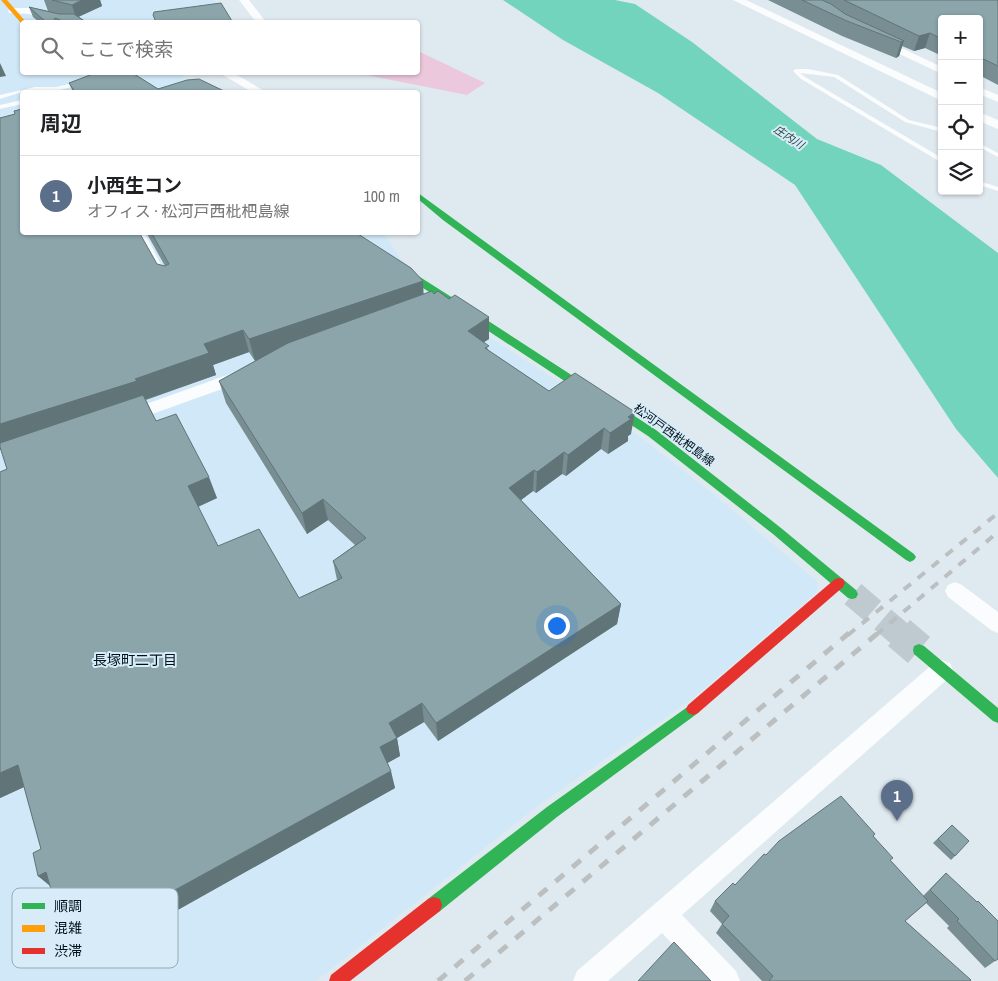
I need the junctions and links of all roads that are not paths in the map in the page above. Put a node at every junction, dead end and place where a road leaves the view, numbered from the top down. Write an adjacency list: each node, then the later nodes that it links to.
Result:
1 (244, 0): 7 (street)
2 (738, 0): 19 (street)
3 (3, 1): 4 (street)
4 (13, 11): 5 (street); 6 (street)
5 (21, 20)
6 (66, 20)
7 (259, 20)
8 (869, 36): 9 (street)
9 (938, 70)
10 (93, 75): 12 (street)
11 (229, 75): 16 (street)
12 (99, 79): 13 (lane); 15 (street)
13 (56, 89): 14 (lane)
14 (31, 90)
15 (117, 90)
16 (256, 90)
17 (20, 92): 20 (lane)
18 (983, 92): 21 (street)
19 (938, 96)
20 (0, 97)
21 (998, 99)
22 (20, 102): 23 (lane)
23 (0, 107)
24 (983, 118): 25 (street)
25 (998, 125)
26 (938, 129): 29 (lane)
27 (983, 147): 28 (lane)
28 (998, 155)
29 (938, 159)
30 (983, 184): 31 (lane)
31 (998, 190)
32 (420, 198): 40 (street)
33 (142, 235): 35 (lane)
34 (347, 235): 36 (street, 松河戸西枇杷島線)
35 (165, 278)
36 (450, 300): 37 (street); 41 (street, 松河戸西枇杷島線)
37 (432, 307)
38 (258, 370): 39 (street)
39 (111, 422)
40 (910, 557)
41 (839, 582): 43 (street, 松河戸西枇杷島線); 49 (street)
42 (955, 591): 44 (street)
43 (853, 594)
44 (998, 624)
45 (920, 650): 46 (street)
46 (942, 670): 47 (street); 48 (street)
47 (998, 718)
48 (663, 915): 50 (street); 51 (street)
49 (337, 981)
50 (587, 981)
51 (726, 981)

